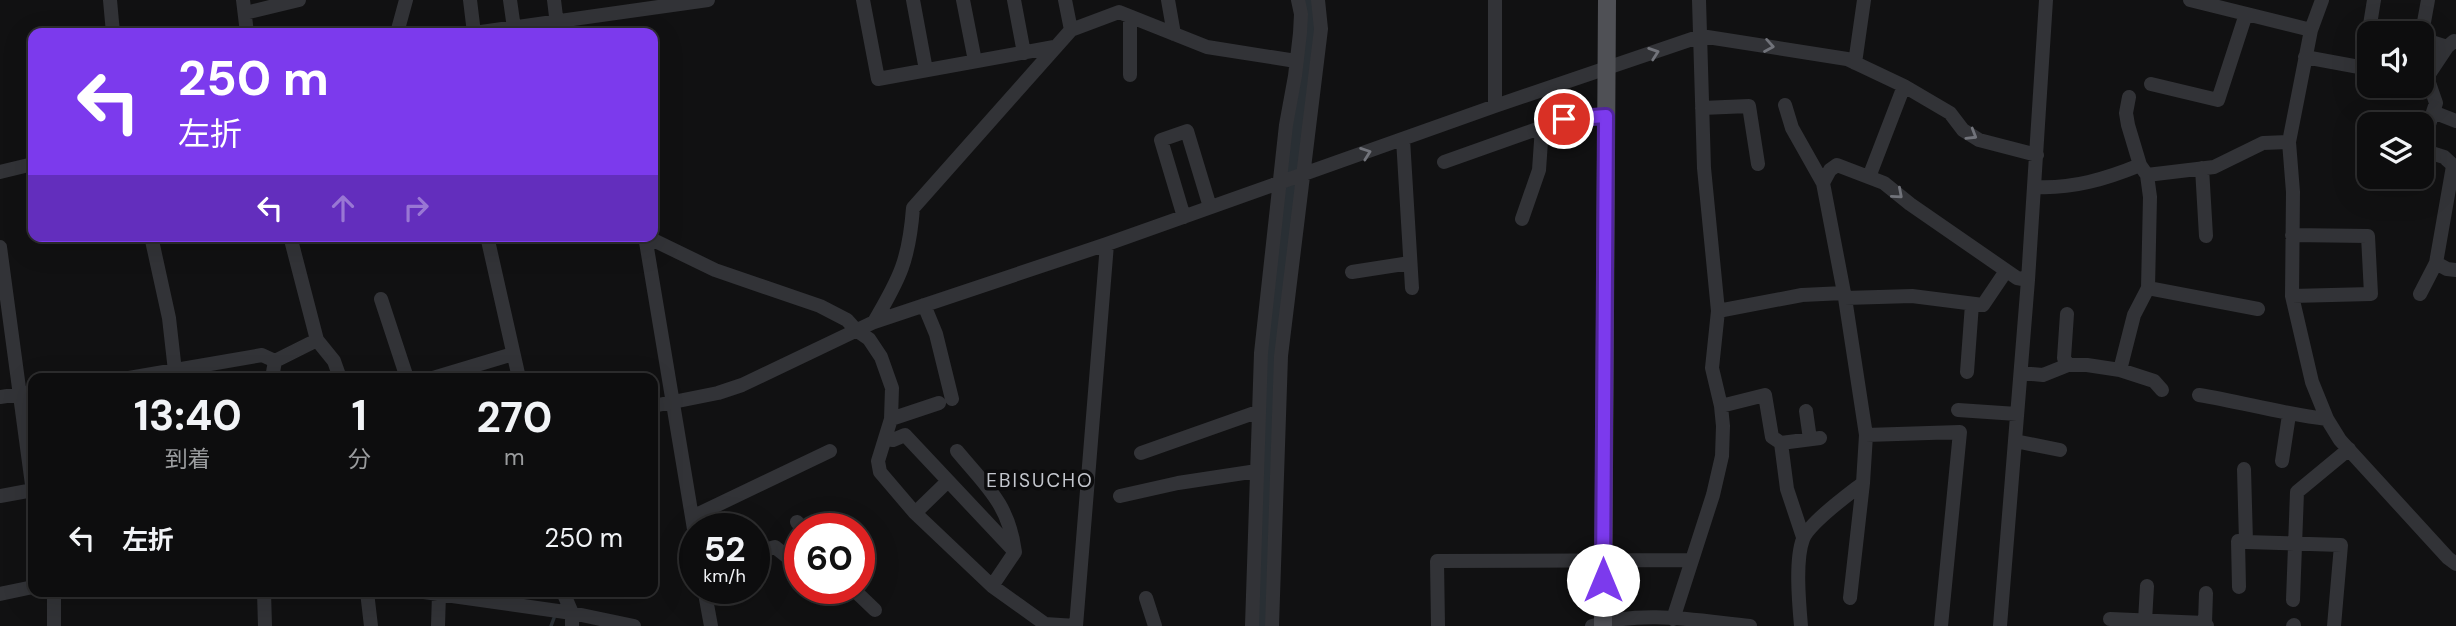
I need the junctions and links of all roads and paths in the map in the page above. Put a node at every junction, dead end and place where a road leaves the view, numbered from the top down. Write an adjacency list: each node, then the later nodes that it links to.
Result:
1 (110, 0): 32 (street)
2 (299, 0): 26 (street)
3 (406, 0): 34 (street)
4 (470, 0): 35 (street)
5 (510, 0): 36 (street)
6 (554, 0): 37 (street)
7 (708, 0): 25 (street)
8 (863, 0): 52 (street)
9 (913, 0): 52 (street)
10 (963, 0): 46 (street)
11 (1014, 0): 44 (street)
12 (1065, 0): 38 (street)
13 (1168, 0): 40 (street)
14 (1298, 0): 47 (street)
15 (1318, 0): 78 (street)
16 (1495, 0): 59 (street)
17 (1607, 0): 51 (main road)
18 (1699, 0): 41 (street)
19 (1864, 0): 48 (street)
20 (2046, 0): 69 (street)
21 (2190, 0): 29 (street)
22 (2322, 0): 39 (street)
23 (2374, 0): 30 (street)
24 (2428, 0): 31 (street)
25 (650, 5): 27 (street)
26 (244, 6): 33 (street)
27 (604, 7): 37 (street)
28 (1122, 10): 38 (street); 40 (street); 53 (street)
29 (2246, 14): 39 (street); 54 (street)
30 (2372, 21)
31 (2424, 21)
32 (113, 28)
33 (246, 28)
34 (398, 28)
35 (473, 28)
36 (514, 28): 37 (street)
37 (558, 28)
38 (1071, 30): 43 (street)
39 (2311, 30): 45 (street)
40 (1174, 34): 47 (street)
41 (1701, 36): 48 (street, one-way to 48); 51 (street, one-way to 41); 60 (street)
42 (2451, 44): 49 (street)
43 (1054, 47): 44 (street); 111 (street)
44 (1024, 53): 46 (street)
45 (2305, 57): 50 (street); 67 (street)
46 (975, 61): 52 (street)
47 (1296, 61): 78 (street)
48 (1856, 62): 55 (street)
49 (2434, 65)
50 (2357, 67)
51 (1607, 69): 59 (street); 63 (main road)
52 (926, 70)
53 (1130, 75)
54 (2151, 84)
55 (1903, 86): 69 (street, one-way to 69); 77 (street)
56 (2129, 97): 75 (street)
57 (2434, 98): 61 (street)
58 (1785, 105): 79 (street)
59 (1496, 106): 66 (street)
60 (1702, 108): 71 (street); 109 (street)
61 (2433, 112)
62 (2434, 112): 64 (street)
63 (1606, 116): 65 (street); 164 (main road)
64 (2456, 121)
65 (1542, 127): 70 (street); 83 (street)
66 (1403, 139): 78 (street, one-way to 66); 93 (street)
67 (2289, 142): 74 (street); 84 (street)
68 (2434, 153): 73 (street)
69 (2037, 155): 80 (street)
70 (1444, 162)
71 (1758, 164)
72 (28, 165): 76 (street)
73 (2455, 167): 94 (street)
74 (2202, 168): 75 (street); 85 (street)
75 (2144, 170): 80 (street); 100 (street)
76 (0, 172)
77 (1869, 177): 79 (street); 96 (street, one-way to 96)
78 (1291, 180): 81 (street); 135 (street); 199 (street)
79 (1823, 183): 102 (street)
80 (2035, 187): 98 (street)
81 (1210, 207): 82 (street); 82 (street)
82 (1184, 217): 91 (street)
83 (1522, 219)
84 (2292, 235): 103 (street); 103 (street)
85 (2206, 236)
86 (153, 242): 119 (street)
87 (292, 242): 113 (street)
88 (489, 242): 114 (street)
89 (646, 242): 130 (street)
90 (657, 242): 112 (street)
91 (1107, 244): 106 (street); 167 (street)
92 (0, 247): 107 (street)
93 (1410, 263): 97 (street); 99 (street)
94 (2436, 263): 95 (street); 101 (street)
95 (2456, 270)
96 (2006, 271): 98 (street); 105 (street)
97 (1352, 272)
98 (2028, 280): 125 (street)
99 (1412, 288)
100 (2148, 288): 108 (street); 117 (street)
101 (2420, 294)
102 (1844, 295): 105 (street); 109 (street); 140 (street)
103 (2292, 296): 139 (street)
104 (381, 299): 122 (street)
105 (1972, 304): 118 (street)
106 (924, 305): 111 (street); 138 (street)
107 (4, 308): 127 (street)
108 (2258, 309)
109 (1718, 312): 132 (street)
110 (2067, 314): 116 (street)
111 (874, 322): 112 (street)
112 (856, 330): 130 (street); 138 (street)
113 (317, 340): 115 (street); 121 (street)
114 (513, 354): 123 (street); 124 (street)
115 (275, 361): 119 (street); 120 (street)
116 (2068, 365): 117 (street); 125 (street)
117 (2120, 370): 126 (street)
118 (1967, 372)
119 (179, 373)
120 (273, 373)
121 (338, 373)
122 (405, 373)
123 (450, 373)
124 (518, 373)
125 (2021, 373): 136 (street)
126 (2162, 390)
127 (27, 393): 129 (street)
128 (2199, 395): 137 (street)
129 (0, 397)
130 (673, 402): 131 (street); 157 (street)
131 (658, 405)
132 (1721, 406): 143 (street); 165 (street)
133 (1958, 410): 136 (street)
134 (1807, 411): 143 (street)
135 (1257, 412): 148 (street); 151 (street)
136 (2017, 414): 142 (street)
137 (2289, 415): 139 (street); 149 (street)
138 (891, 419): 141 (street)
139 (2327, 419): 144 (street)
140 (1866, 435): 153 (street); 203 (street)
141 (885, 439): 152 (street); 159 (street)
142 (2015, 441): 145 (street); 204 (street)
143 (1782, 443): 160 (street)
144 (2349, 449): 162 (street); 166 (street)
145 (2060, 450)
146 (830, 451): 158 (street)
147 (957, 451): 163 (street)
148 (1141, 453)
149 (2282, 461)
150 (2244, 469): 161 (street)
151 (1257, 471): 156 (street); 198 (street)
152 (948, 481): 159 (street); 163 (street)
153 (1863, 483): 160 (street); 180 (street)
154 (28, 492): 155 (street)
155 (0, 496)
156 (1120, 496)
157 (691, 513)
158 (700, 513)
159 (915, 513): 167 (street)
160 (1803, 537): 202 (street)
161 (2245, 541): 162 (street); 169 (street)
162 (2295, 543): 181 (street); 205 (street)
163 (1015, 552): 167 (street)
164 (1603, 559): 165 (street); 189 (main road); 200 (street)
165 (1692, 560): 187 (street)
166 (2456, 564)
167 (992, 586)
168 (2147, 586): 188 (street)
169 (2239, 587)
170 (28, 588): 172 (street)
171 (2206, 593): 190 (street)
172 (0, 594)
173 (54, 597): 191 (street)
174 (264, 597): 192 (street)
175 (368, 597): 193 (street)
176 (439, 597): 194 (street)
177 (455, 597): 186 (street)
178 (565, 597): 186 (street)
179 (1146, 598): 197 (street)
180 (1850, 598)
181 (2293, 600)
182 (707, 604): 196 (street)
183 (869, 604): 184 (street)
184 (875, 610)
185 (2110, 617): 188 (street)
186 (572, 619): 195 (street)
187 (1673, 619): 189 (street); 201 (street)
188 (2144, 621): 190 (street)
189 (1599, 625)
190 (2206, 625)
191 (54, 626)
192 (265, 626)
193 (371, 626)
194 (438, 626)
195 (634, 626)
196 (710, 626)
197 (1155, 626)
198 (1252, 626)
199 (1272, 626)
200 (1438, 626)
201 (1750, 626)
202 (1801, 626)
203 (1941, 626)
204 (2000, 626)
205 (2334, 626)

